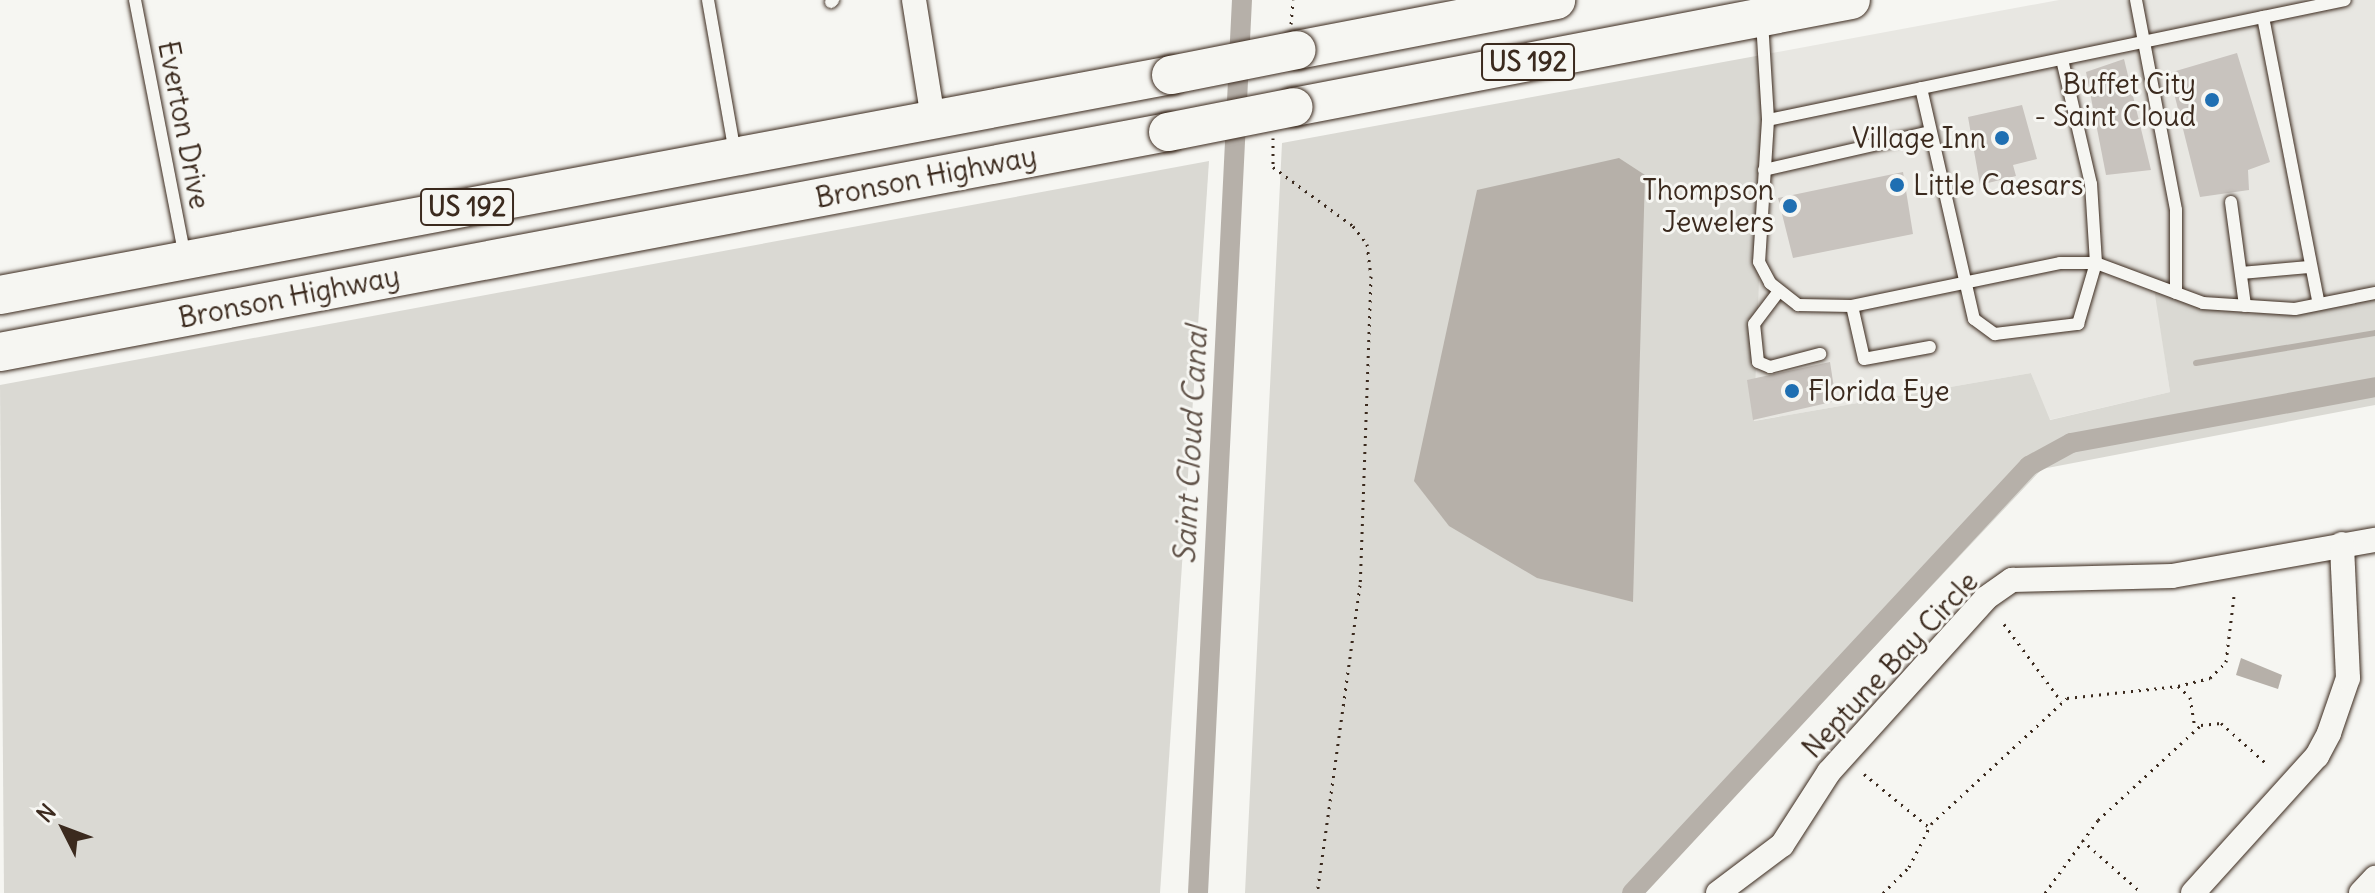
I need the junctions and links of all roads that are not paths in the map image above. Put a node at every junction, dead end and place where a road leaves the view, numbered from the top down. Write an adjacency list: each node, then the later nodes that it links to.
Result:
1 (135, 0): 21 (lane, Everton Drive)
2 (708, 0): 16 (lane)
3 (914, 0): 13 (street)
4 (1556, 0): 13 (highway, Bronson Highway / US 192, bridge)
5 (1851, 0): 8 (highway, Bronson Highway / US 192)
6 (2136, 0): 10 (lane)
7 (2345, 0): 9 (lane)
8 (1766, 9): 14 (lane); 18 (highway, Bronson Highway / US 192, bridge)
9 (2263, 17): 10 (lane); 23 (lane)
10 (2144, 42): 11 (lane); 27 (lane)
11 (2062, 59): 12 (lane); 22 (lane)
12 (1921, 88): 14 (lane); 15 (lane)
13 (933, 118): 16 (highway, Bronson Highway / US 192); 18 (highway)
14 (1768, 120): 17 (lane)
15 (1930, 132): 17 (lane); 25 (lane)
16 (735, 156): 20 (highway, Bronson Highway / US 192)
17 (1764, 170): 26 (lane)
18 (846, 192): 33 (highway, Bronson Highway / US 192)
19 (2231, 202): 24 (lane)
20 (451, 210): 21 (highway, Bronson Highway / US 192); 33 (highway)
21 (185, 260): 29 (highway, Bronson Highway / US 192); 34 (highway)
22 (2096, 263): 25 (lane); 25 (lane); 27 (lane)
23 (2309, 267): 24 (lane); 30 (lane)
24 (2241, 273): 32 (lane)
25 (1961, 281): 31 (lane)
26 (1779, 291): 31 (lane); 37 (lane)
27 (2176, 293): 32 (lane)
28 (2375, 293): 30 (lane)
29 (0, 295)
30 (2319, 304): 32 (lane)
31 (1852, 306): 35 (lane)
32 (2245, 306)
33 (219, 310): 36 (highway, Bronson Highway / US 192)
34 (0, 335)
35 (1930, 347)
36 (0, 352)
37 (1820, 354)
38 (2375, 540): 39 (street, Neptune Bay Circle)
39 (2342, 544): 41 (street, Neptune Bay Circle); 42 (street)
40 (2375, 878): 43 (street)
41 (1718, 893)
42 (2193, 893)
43 (2361, 893)

